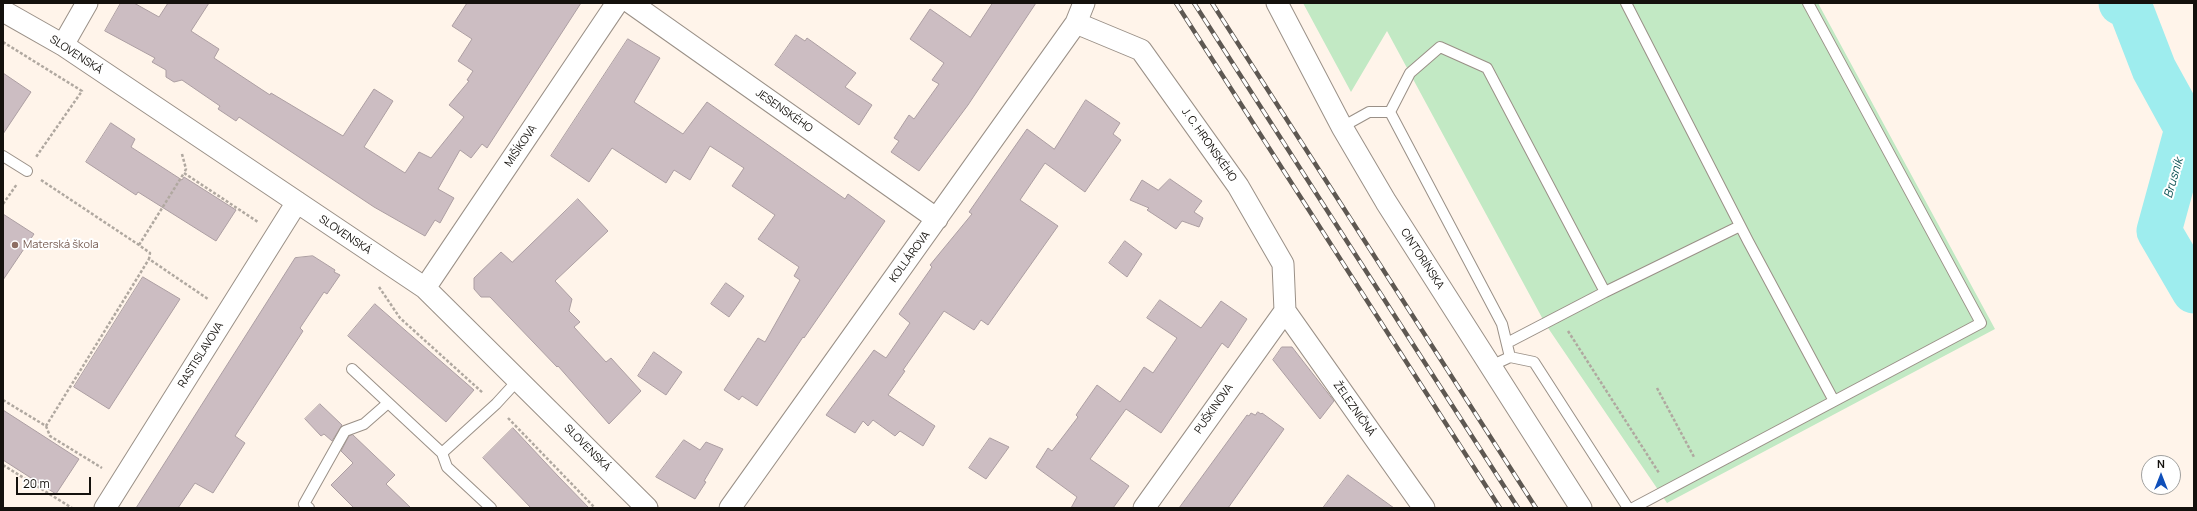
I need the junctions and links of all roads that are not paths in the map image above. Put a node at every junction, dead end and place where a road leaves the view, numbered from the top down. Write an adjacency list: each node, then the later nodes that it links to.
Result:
1 (88, 3): 10 (street)
2 (617, 3): 18 (street, MIŠÍKOVA)
3 (631, 3): 16 (street, JESENSKÉHO)
4 (1084, 3): 9 (street, KOLLÁROVA)
5 (1277, 3): 12 (street, CINTORÍNSKA)
6 (1626, 3): 17 (lane)
7 (1808, 3): 26 (lane)
8 (3, 11): 10 (street, SLOVENSKÁ)
9 (1076, 23): 16 (street, KOLLÁROVA); 20 (street, J. C. HRONSKÉHO)
10 (63, 45): 15 (street, SLOVENSKÁ)
11 (1390, 112): 12 (lane); 19 (lane); 21 (lane)
12 (1342, 127): 23 (street, CINTORÍNSKA)
13 (3, 156): 14 (lane)
14 (27, 171)
15 (297, 202): 18 (street, SLOVENSKÁ); 30 (street, RASTISLAVOVA)
16 (937, 219): 34 (street, KOLLÁROVA)
17 (1740, 226): 19 (lane); 26 (lane)
18 (425, 288): 25 (street, SLOVENSKÁ)
19 (1605, 292): 21 (lane)
20 (1285, 311): 29 (street, ŽELEZNIČNÁ); 35 (street, PUŠKINOVA)
21 (1507, 343): 22 (lane)
22 (1510, 357): 23 (lane); 37 (lane)
23 (1491, 366): 36 (street, CINTORÍNSKA)
24 (352, 369): 27 (lane)
25 (518, 380): 28 (lane); 33 (street, SLOVENSKÁ)
26 (1834, 401): 38 (lane)
27 (388, 403): 28 (lane); 31 (lane)
28 (442, 452): 32 (lane)
29 (1420, 506)
30 (105, 508)
31 (308, 508)
32 (491, 508)
33 (647, 508)
34 (730, 508)
35 (1144, 508)
36 (1581, 508)
37 (1628, 508)
38 (1633, 508)

